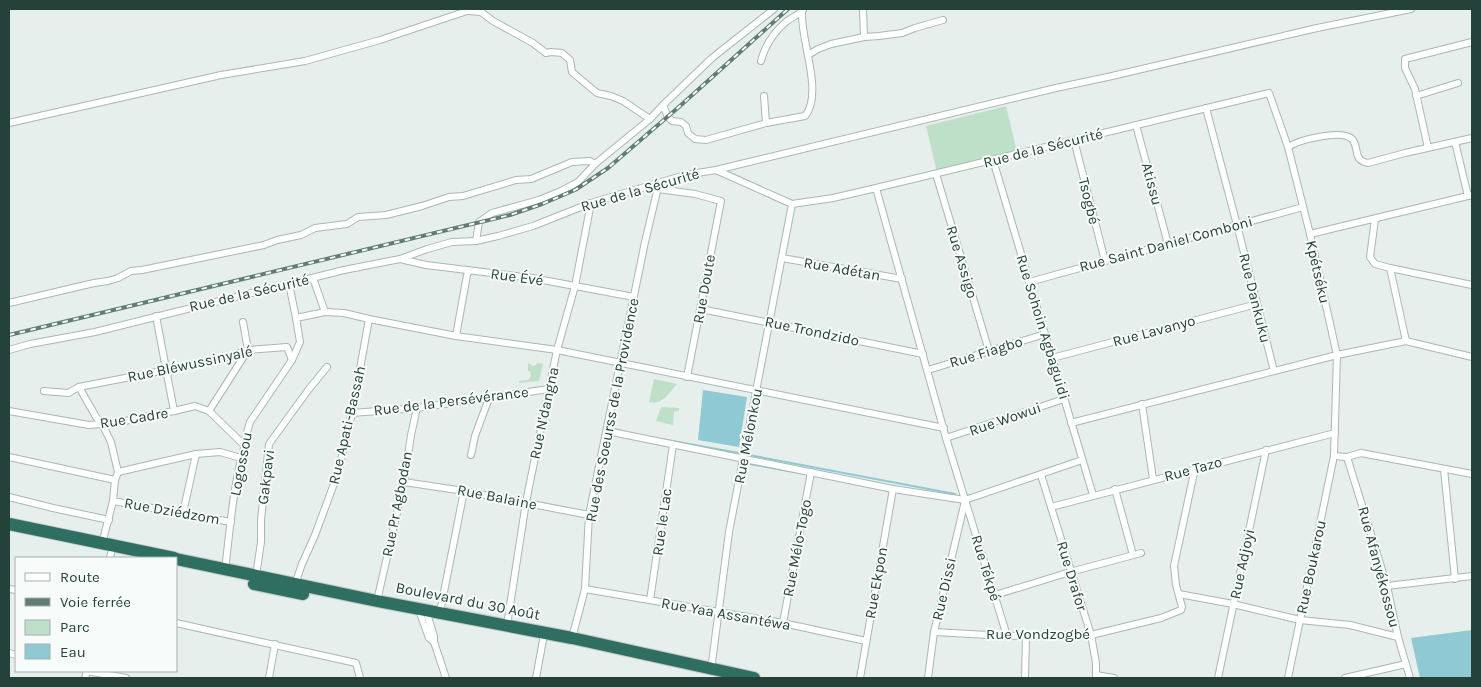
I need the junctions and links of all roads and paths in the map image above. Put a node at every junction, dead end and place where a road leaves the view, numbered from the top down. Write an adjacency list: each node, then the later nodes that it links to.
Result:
1 (469, 9): 17 (street); 18 (street)
2 (774, 9): 15 (street)
3 (863, 9): 7 (street)
4 (1410, 9): 28 (street)
5 (803, 10): 9 (street); 10 (street)
6 (943, 20): 7 (street)
7 (864, 37): 9 (street)
8 (1472, 42): 14 (street)
9 (808, 55): 19 (street)
10 (761, 61)
11 (1458, 84): 14 (street)
12 (1269, 93): 16 (street, Rue de la Sécurité); 24 (street, Kpétséku)
13 (764, 96): 19 (street)
14 (1416, 96): 25 (street)
15 (663, 105): 17 (street); 19 (street)
16 (1206, 108): 20 (street, Rue de la Sécurité); 37 (street, Rue Dankuku)
17 (650, 119): 27 (street)
18 (9, 123)
19 (766, 123)
20 (1136, 125): 22 (street, Rue de la Sécurité); 40 (street, Atissu)
21 (1472, 138): 23 (street)
22 (1074, 140): 26 (street, Rue de la Sécurité); 43 (street, Tsogbé)
23 (1455, 142): 25 (street); 32 (street)
24 (1288, 147): 25 (street); 35 (street, Kpétséku)
25 (1428, 148)
26 (993, 160): 29 (street, Rue de la Sécurité); 48 (street, Rue Sohoin Agbaguidi)
27 (595, 164): 39 (street); 53 (street)
28 (716, 170): 30 (street, Rue de la Sécurité); 34 (street, Rue de la Sécurité)
29 (936, 174): 31 (street, Rue de la Sécurité); 68 (street, Rue Assigo)
30 (658, 186): 33 (street, Rue de la Sécurité); 52 (street, Rue des Soeurss de la Providence); 55 (street, Rue Doute)
31 (876, 188): 34 (street, Rue de la Sécurité); 47 (street, Rue Tékpé)
32 (1470, 196): 36 (street)
33 (591, 203): 39 (street, Rue de la Sécurité); 51 (street, Rue N'dangna)
34 (792, 204): 41 (street, Rue Mélonkou)
35 (1303, 207): 37 (street, Rue Saint Daniel Comboni); 38 (street, Kpétséku)
36 (1375, 219): 38 (street); 44 (street)
37 (1237, 225): 40 (street, Rue Saint Daniel Comboni); 54 (street, Rue Dankuku)
38 (1310, 234): 70 (street, Kpétséku)
39 (476, 241): 42 (street, Rue de la Sécurité)
40 (1168, 244): 43 (street, Rue Saint Daniel Comboni)
41 (782, 258): 47 (street, Rue Adétan); 61 (street, Rue Mélonkou)
42 (400, 259): 45 (street, Rue Évé); 46 (street, Rue de la Sécurité)
43 (1105, 261): 48 (street, Rue Saint Daniel Comboni)
44 (1390, 268): 50 (street); 64 (street)
45 (469, 271): 51 (street, Rue Évé); 63 (street)
46 (313, 278): 49 (street, Rue de la Sécurité); 56 (street)
47 (902, 279): 69 (street, Rue Tékpé)
48 (1029, 282): 62 (street, Rue Sohoin Agbaguidi)
49 (289, 284): 57 (street, Rue de la Sécurité); 58 (street)
50 (1472, 285)
51 (575, 286): 52 (street, Rue Évé); 67 (street, Rue N'dangna)
52 (634, 298): 74 (street, Rue des Soeurss de la Providence)
53 (9, 303)
54 (1257, 304): 72 (street, Rue Lavanyo); 78 (street, Rue Dankuku)
55 (701, 308): 61 (street, Rue Trondzido); 79 (street, Rue Doute)
56 (325, 312): 58 (street); 59 (street)
57 (156, 316): 65 (street, Rue de la Sécurité); 76 (street)
58 (296, 318): 73 (street, Logossou)
59 (369, 319): 63 (street); 91 (street, Rue Apati-Bassah)
60 (243, 322): 66 (street)
61 (769, 323): 69 (street, Rue Trondzido); 83 (street, Rue Mélonkou)
62 (1045, 334): 68 (street, Rue Fiagbo); 72 (street, Rue Sohoin Agbaguidi)
63 (456, 336): 67 (street)
64 (1406, 341): 70 (street); 71 (street)
65 (9, 350)
66 (248, 350): 73 (street, Rue Bléwussinyalé); 76 (street, Rue Bléwussinyalé); 89 (street)
67 (557, 350): 74 (street); 81 (street, Rue N'dangna)
68 (989, 351): 77 (street, Rue Fiagbo)
69 (923, 354): 77 (street, Rue Tékpé)
70 (1337, 355): 78 (street); 96 (street, Kpétséku)
71 (1472, 357)
72 (1052, 358): 85 (street, Rue Sohoin Agbaguidi)
73 (292, 360): 99 (street, Logossou)
74 (621, 363): 79 (street); 95 (street, Rue des Soeurss de la Providence)
75 (327, 367): 142 (street, Gakpavi)
76 (166, 370): 80 (street, Rue Bléwussinyalé); 90 (street)
77 (928, 370): 94 (street, Rue Tékpé)
78 (1274, 371): 86 (street)
79 (687, 377): 83 (street)
80 (79, 387): 82 (street, Rue Bléwussinyalé); 93 (street)
81 (549, 389): 84 (street, Rue de la Persévérance); 125 (street, Rue N'dangna)
82 (44, 391)
83 (756, 391): 94 (street); 107 (street, Rue Mélonkou)
84 (489, 398): 87 (street, Rue de la Persévérance); 102 (street)
85 (1064, 399): 92 (street, Rue Sohoin Agbaguidi); 97 (street, Rue Wowui)
86 (1142, 404): 92 (street); 115 (street)
87 (417, 408): 91 (street, Rue de la Persévérance); 117 (street, Rue Pr Agbodan)
88 (9, 411): 93 (street, Rue Cadre)
89 (209, 411): 90 (street, Rue Cadre); 99 (street)
90 (174, 412): 93 (street, Rue Cadre)
91 (352, 413): 145 (street, Rue Apati-Bassah)
92 (1072, 423): 108 (street, Rue Sohoin Agbaguidi)
93 (102, 424): 111 (street)
94 (944, 428): 97 (street, Rue Tékpé)
95 (607, 431): 98 (street); 128 (street, Rue des Soeurss de la Providence)
96 (1335, 433): 100 (street, Rue Tazo); 103 (street, Kpétséku)
97 (946, 438): 123 (street, Rue Tékpé)
98 (673, 445): 107 (street); 150 (street, Rue le Lac)
99 (244, 446): 106 (street, Logossou)
100 (1266, 450): 109 (street, Rue Tazo); 152 (street, Rue Adjoyi)
101 (196, 454): 106 (street); 111 (street); 127 (street)
102 (471, 455)
103 (1334, 456): 105 (street); 155 (street, Rue Boukarou)
104 (9, 457): 116 (street)
105 (1347, 457): 110 (street); 146 (street, Rue Afanyékossou)
106 (241, 458): 130 (street, Logossou)
107 (743, 459): 112 (street); 154 (street, Rue Mélonkou)
108 (1082, 460): 114 (street); 121 (street, Rue Sohoin Agbaguidi)
109 (1195, 468): 115 (street, Rue Tazo); 148 (street)
110 (1444, 469): 113 (street); 144 (street)
111 (118, 472): 116 (street)
112 (811, 472): 118 (street); 157 (street, Rue Mélo-Togo)
113 (1472, 474)
114 (1040, 475): 123 (street); 126 (street, Rue Drafor)
115 (1153, 479): 119 (street, Rue Tazo)
116 (115, 480): 124 (street)
117 (404, 482): 120 (street, Rue Balaine); 151 (street, Rue Pr Agbodan)
118 (893, 488): 123 (street); 166 (street, Rue Ekpon)
119 (1115, 489): 121 (street, Rue Tazo); 135 (street)
120 (464, 491): 125 (street, Rue Balaine); 153 (street)
121 (1093, 495): 126 (street, Rue Tazo)
122 (9, 497): 129 (street)
123 (965, 500): 149 (street, Rue Tékpé); 159 (street, Rue Dissi)
124 (113, 501): 127 (street, Rue Dziédzom); 129 (street)
125 (526, 502): 128 (street, Rue Balaine); 158 (street, Rue N'dangna)
126 (1051, 507): 141 (street, Rue Drafor)
127 (183, 513): 130 (street, Rue Dziédzom)
128 (590, 516): 147 (street, Rue des Soeurss de la Providence)
129 (109, 520): 133 (street)
130 (230, 522): 140 (street, Logossou)
131 (9, 524): 133 (highway, Boulevard du 30 Août)
132 (9, 532): 133 (highway, Boulevard du 30 Août)
133 (107, 550): 136 (highway, Boulevard du 30 Août); 137 (highway, Boulevard du 30 Août)
134 (1141, 553): 135 (street)
135 (1133, 555): 141 (street)
136 (132, 557)
137 (160, 557)
138 (178, 560): 140 (highway, Boulevard du 30 Août)
139 (178, 567): 153 (highway, Boulevard du 30 Août)
140 (225, 570): 142 (highway, Boulevard du 30 Août)
141 (1070, 572): 149 (street); 162 (street, Rue Drafor)
142 (256, 576): 145 (highway, Boulevard du 30 Août)
143 (1472, 576): 144 (street)
144 (1455, 579): 146 (street)
145 (295, 584): 151 (highway, Boulevard du 30 Août)
146 (1387, 586): 163 (street, Rue Afanyékossou)
147 (585, 589): 150 (street, Rue Yaa Assantéwa); 164 (street, Rue des Soeurss de la Providence)
148 (1179, 594): 152 (street); 162 (street, Rue Vondzogbé)
149 (994, 595): 160 (street, Rue Tékpé)
150 (650, 600): 154 (street, Rue Yaa Assantéwa)
151 (377, 601): 153 (highway, Boulevard du 30 Août)
152 (1233, 604): 155 (street); 182 (street, Rue Adjoyi)
153 (428, 613): 158 (highway, Boulevard du 30 Août); 165 (highway, Boulevard du 30 Août); 175 (street)
154 (719, 613): 157 (street, Rue Yaa Assantéwa); 170 (street, Rue Mélonkou)
155 (1300, 620): 163 (street); 183 (street, Rue Boukarou)
156 (178, 623): 167 (street)
157 (783, 623): 166 (street, Rue Yaa Assantéwa)
158 (507, 624): 164 (highway, Boulevard du 30 Août)
159 (934, 632): 160 (street, Rue Vondzogbé); 179 (street, Rue Dissi)
160 (1007, 636): 161 (street, Rue Vondzogbé)
161 (1026, 636): 162 (street, Rue Vondzogbé); 180 (street)
162 (1091, 636): 171 (street, Rue Drafor)
163 (1398, 637): 168 (street, Rue Afanyékossou)
164 (572, 638): 170 (highway, Boulevard du 30 Août)
165 (542, 640): 170 (highway, Boulevard du 30 Août); 176 (street)
166 (866, 641): 178 (street, Rue Ekpon)
167 (275, 644): 173 (street); 174 (street)
168 (1406, 664): 184 (street); 185 (street, Rue Afanyékossou)
169 (92, 672): 172 (street)
170 (713, 675): 177 (highway, Boulevard du 30 Août)
171 (1096, 676): 181 (street)
172 (126, 678)
173 (269, 678)
174 (360, 678)
175 (446, 678)
176 (536, 678)
177 (754, 678)
178 (860, 678)
179 (928, 678)
180 (1025, 678)
181 (1114, 678)
182 (1218, 678)
183 (1288, 678)
184 (1345, 678)
185 (1410, 678)

